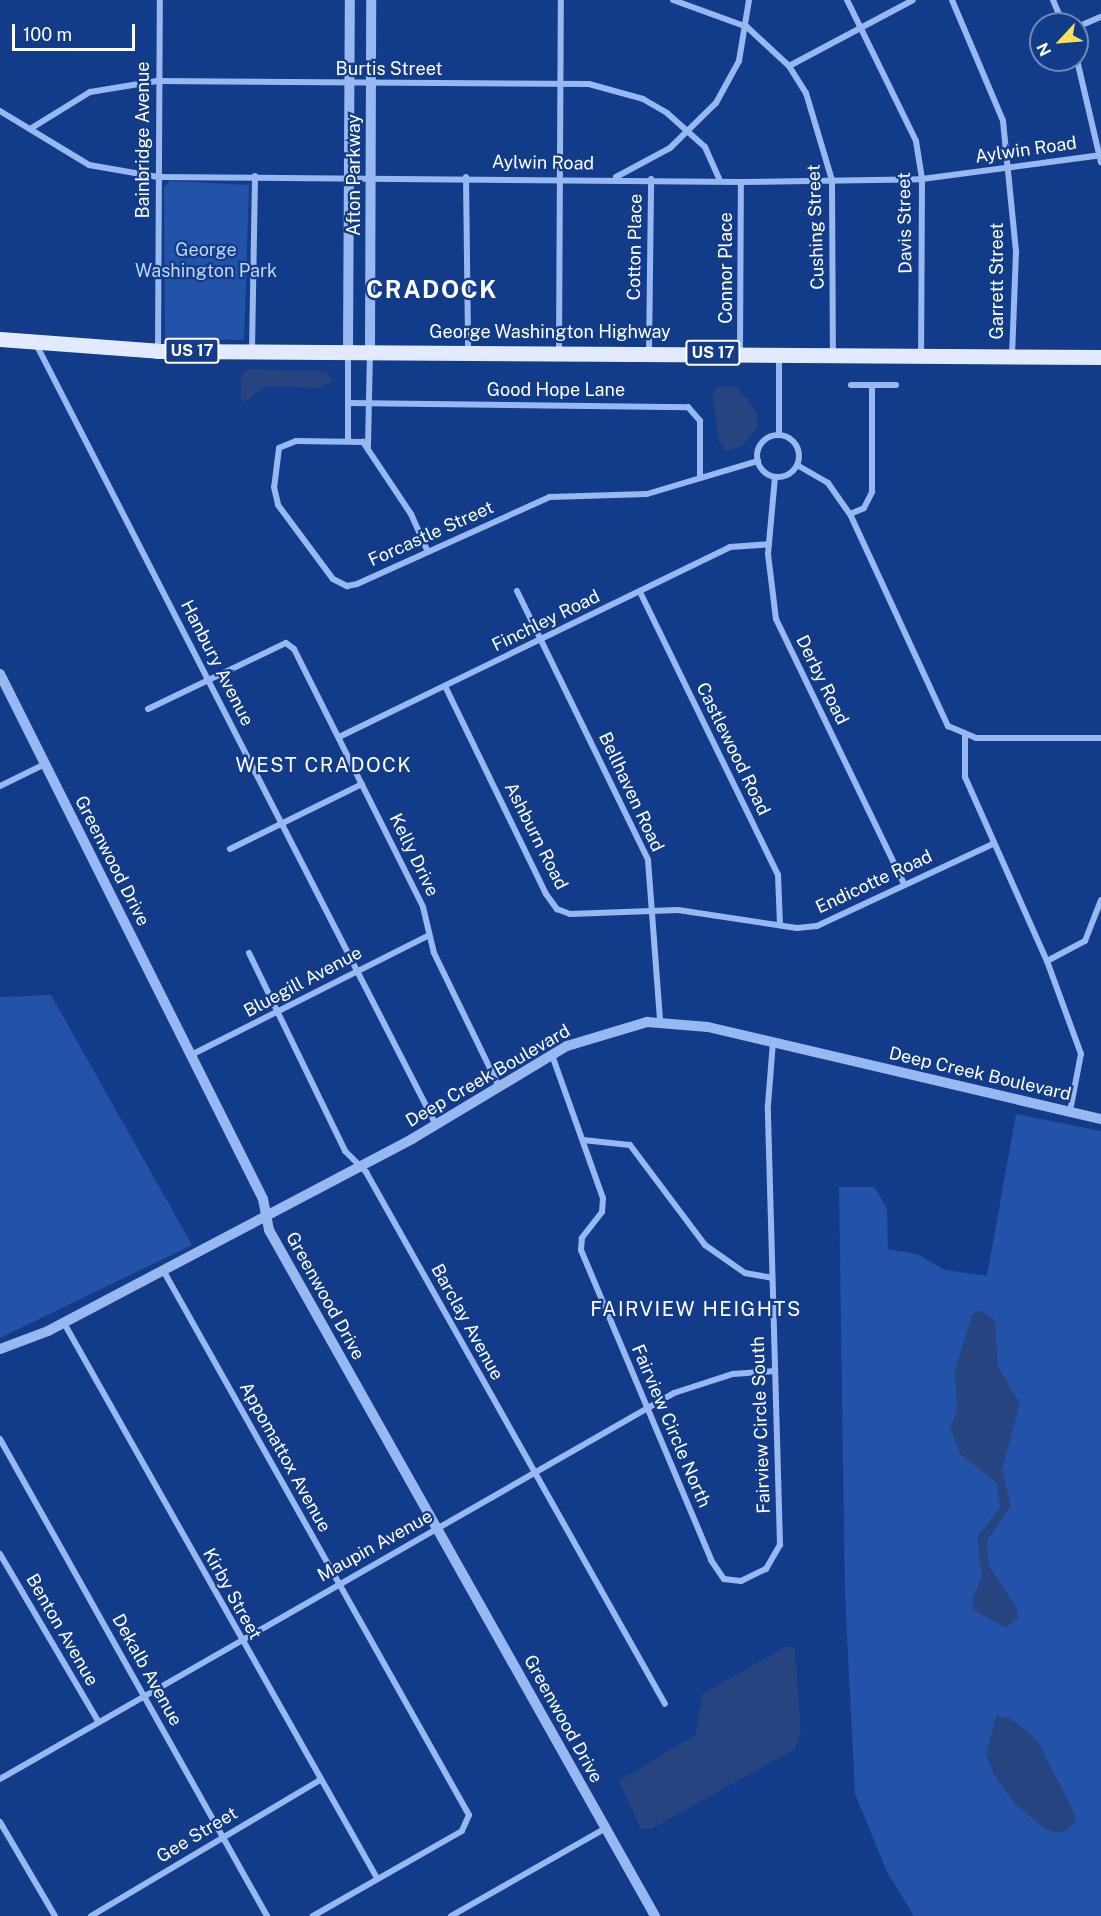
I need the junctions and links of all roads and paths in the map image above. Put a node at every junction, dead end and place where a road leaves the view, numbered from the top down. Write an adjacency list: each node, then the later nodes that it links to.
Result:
1 (160, 0): 14 (street, Bainbridge Avenue)
2 (350, 0): 16 (street, Afton Parkway)
3 (371, 0): 15 (street, Afton Parkway)
4 (561, 0): 17 (street)
5 (673, 0): 10 (street, Cushing Street)
6 (748, 0): 10 (street)
7 (847, 0): 11 (street, Davis Street)
8 (913, 0): 11 (street)
9 (952, 0): 23 (street, Garrett Street)
10 (747, 27): 12 (street, Cushing Street); 20 (street)
11 (861, 27): 12 (street); 30 (street, Davis Street)
12 (789, 66): 34 (street, Cushing Street)
13 (1080, 72): 21 (street)
14 (157, 81): 16 (street, Burtis Street); 19 (street, Burtis Street); 26 (street, Bainbridge Avenue)
15 (371, 83): 16 (street, Burtis Street); 17 (street, Burtis Street); 27 (street, Afton Parkway)
16 (350, 84): 25 (street, Afton Parkway)
17 (561, 84): 20 (street, Burtis Street); 29 (street)
18 (0, 111): 19 (street, Aylwin Road)
19 (30, 129): 26 (street, Aylwin Road)
20 (692, 132): 31 (street); 33 (street, Burtis Street)
21 (1101, 155): 22 (street); 23 (street, Aylwin Road)
22 (1101, 162)
23 (1008, 168): 30 (street, Aylwin Road); 49 (street, Garrett Street)
24 (255, 176): 25 (street, Aylwin Road); 26 (street, Aylwin Road); 38 (street)
25 (350, 176): 27 (street, Aylwin Road); 40 (street, Afton Parkway)
26 (158, 177): 39 (street, Bainbridge Avenue)
27 (371, 177): 28 (street, Aylwin Road); 41 (street, Afton Parkway)
28 (465, 177): 29 (street, Aylwin Road); 42 (street)
29 (562, 178): 31 (street, Aylwin Road); 43 (street)
30 (922, 178): 34 (street, Aylwin Road); 48 (street, Davis Street)
31 (613, 179): 32 (street, Aylwin Road)
32 (651, 179): 33 (street, Aylwin Road); 44 (street, Cotton Place)
33 (720, 180): 35 (street, Aylwin Road)
34 (832, 180): 35 (street, Aylwin Road); 46 (street, Cushing Street)
35 (741, 182): 45 (street, Connor Place)
36 (0, 339): 37 (main road, George Washington Highway / US 17)
37 (36, 344): 39 (main road, George Washington Highway / US 17); 70 (street, Hanbury Avenue)
38 (252, 350): 39 (main road, George Washington Highway / US 17); 40 (main road, George Washington Highway / US 17)
39 (158, 351)
40 (348, 351): 41 (main road, George Washington Highway / US 17); 54 (street)
41 (370, 351): 42 (main road, George Washington Highway / US 17); 55 (street)
42 (468, 351): 43 (main road, George Washington Highway / US 17)
43 (559, 351): 44 (main road, George Washington Highway / US 17)
44 (649, 352): 45 (main road, George Washington Highway / US 17)
45 (740, 353): 47 (main road, George Washington Highway / US 17)
46 (833, 353): 47 (main road, George Washington Highway / US 17); 48 (main road, George Washington Highway / US 17)
47 (779, 354): 56 (street)
48 (921, 354): 49 (main road, George Washington Highway / US 17)
49 (1012, 357): 50 (main road, George Washington Highway / US 17)
50 (1101, 357)
51 (851, 385): 53 (street)
52 (896, 385): 53 (street)
53 (872, 386): 63 (street)
54 (348, 403): 55 (street, Good Hope Lane); 57 (street)
55 (369, 404): 58 (street); 62 (street, Good Hope Lane)
56 (779, 435): 59 (street); 60 (street)
57 (348, 439): 58 (street); 65 (street, Forcastle Street)
58 (368, 447): 65 (street)
59 (758, 461): 61 (street); 62 (street, Forcastle Street)
60 (797, 465): 61 (street); 63 (street)
61 (775, 477): 64 (street, Derby Road)
62 (700, 478): 65 (street, Forcastle Street)
63 (850, 514): 73 (street)
64 (769, 544): 67 (street, Finchley Road); 82 (street, Derby Road)
65 (428, 552)
66 (517, 591): 68 (street, Bellhaven Road)
67 (640, 592): 68 (street, Finchley Road); 85 (street, Castlewood Road)
68 (541, 639): 71 (street, Finchley Road); 84 (street, Bellhaven Road)
69 (0, 674): 76 (street, Greenwood Drive)
70 (210, 681): 72 (street); 74 (street, Kelly Drive); 79 (street, Hanbury Avenue)
71 (445, 686): 74 (street, Finchley Road); 84 (street, Ashburn Road)
72 (148, 709)
73 (965, 736): 75 (street); 80 (street)
74 (339, 737): 77 (street, Kelly Drive)
75 (1101, 738)
76 (45, 764): 78 (street); 93 (street, Greenwood Drive)
77 (362, 784): 79 (street); 86 (street, Kelly Drive)
78 (0, 786)
79 (283, 823): 81 (street); 89 (street, Hanbury Avenue)
80 (993, 844): 82 (street, Endicotte Road); 88 (street)
81 (230, 849)
82 (903, 882): 85 (street, Endicotte Road)
83 (1101, 900): 88 (street)
84 (656, 911): 85 (street, Endicotte Road); 91 (street, Bellhaven Road)
85 (780, 924)
86 (428, 936): 89 (street, Bluegill Avenue); 95 (street, Kelly Drive)
87 (249, 953): 90 (street, Barclay Avenue)
88 (1047, 961): 96 (street)
89 (357, 970): 90 (street, Bluegill Avenue); 98 (street, Hanbury Avenue)
90 (276, 1013): 93 (street, Bluegill Avenue); 100 (street, Barclay Avenue)
91 (660, 1021): 92 (street, Deep Creek Boulevard); 94 (street, Deep Creek Boulevard)
92 (773, 1042): 96 (street, Deep Creek Boulevard); 103 (street, Fairview Circle South)
93 (191, 1055): 101 (street, Greenwood Drive)
94 (552, 1055): 95 (street, Deep Creek Boulevard); 99 (street, Fairview Circle North)
95 (499, 1088): 98 (street, Deep Creek Boulevard)
96 (1070, 1111): 97 (street, Deep Creek Boulevard)
97 (1101, 1119)
98 (436, 1125): 100 (street, Deep Creek Boulevard)
99 (583, 1140): 103 (street); 107 (street, Fairview Circle North)
100 (358, 1165): 101 (street, Deep Creek Boulevard); 109 (street, Barclay Avenue)
101 (265, 1215): 102 (street, Deep Creek Boulevard); 110 (street, Greenwood Drive)
102 (163, 1270): 104 (street, Deep Creek Boulevard); 113 (street, Appomattox Avenue)
103 (772, 1278): 106 (street, Fairview Circle South)
104 (64, 1323): 105 (street, Deep Creek Boulevard); 114 (street, Kirby Street)
105 (0, 1349)
106 (775, 1371): 107 (street, Maupin Avenue); 112 (street, Fairview Circle South)
107 (649, 1407): 109 (street, Maupin Avenue); 112 (street, Fairview Circle North)
108 (0, 1439): 115 (street, Dekalb Avenue)
109 (535, 1473): 110 (street, Maupin Avenue); 116 (street, Barclay Avenue)
110 (437, 1529): 113 (street, Maupin Avenue); 121 (street, Greenwood Drive)
111 (0, 1554): 117 (street, Benton Avenue)
112 (752, 1578)
113 (339, 1582): 114 (street, Maupin Avenue); 123 (street, Appomattox Avenue)
114 (240, 1638): 115 (street, Maupin Avenue); 119 (street, Kirby Street)
115 (142, 1693): 117 (street, Maupin Avenue); 122 (street, Dekalb Avenue)
116 (665, 1704)
117 (98, 1721): 118 (street, Maupin Avenue)
118 (0, 1778)
119 (320, 1780): 122 (street, Gee Street); 123 (street, Kirby Street)
120 (0, 1822): 124 (street)
121 (606, 1828): 128 (street); 129 (street, Greenwood Drive)
122 (223, 1836): 125 (street, Gee Street); 126 (street, Dekalb Avenue)
123 (377, 1878): 127 (street)
124 (55, 1916)
125 (91, 1916)
126 (267, 1916)
127 (313, 1916)
128 (450, 1916)
129 (656, 1916)

